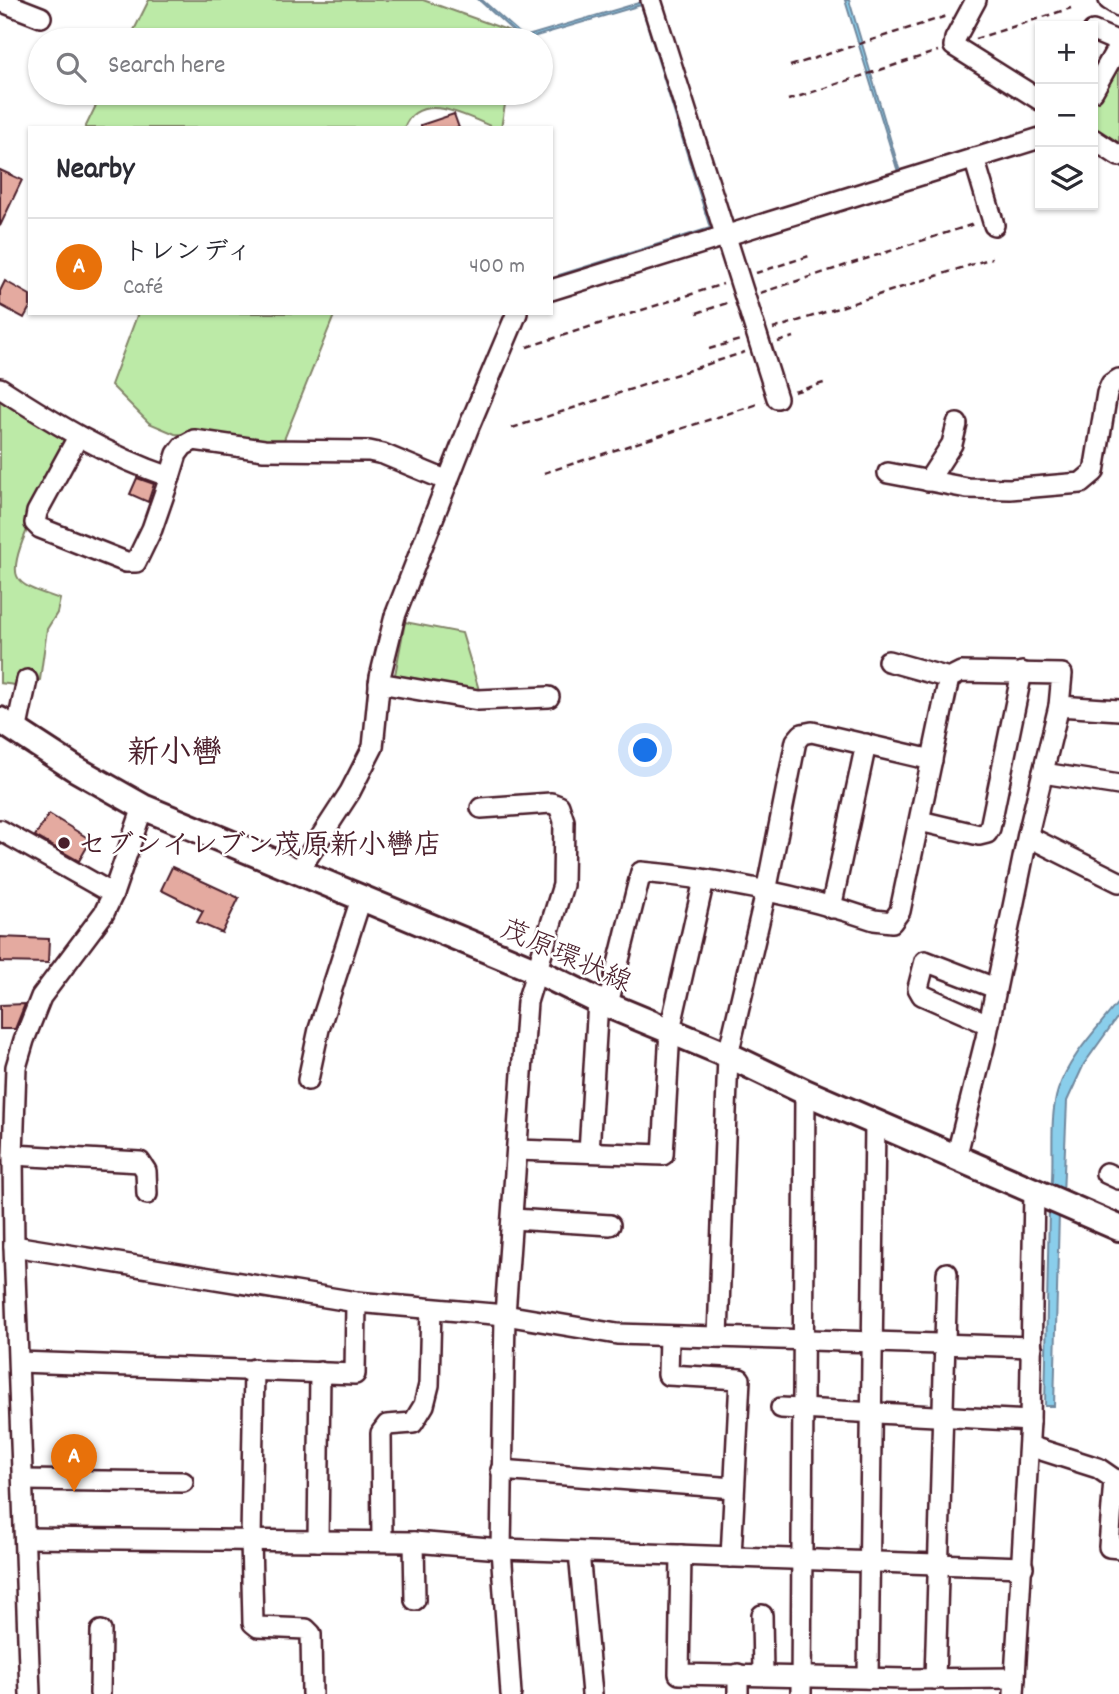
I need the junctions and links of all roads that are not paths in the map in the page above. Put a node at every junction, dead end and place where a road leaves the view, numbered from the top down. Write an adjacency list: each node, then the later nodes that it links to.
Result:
1 (651, 0): 16 (street)
2 (976, 0): 10 (street)
3 (1109, 0): 5 (street)
4 (0, 1): 6 (street)
5 (1119, 6)
6 (41, 18)
7 (1098, 34): 8 (street)
8 (1119, 44): 9 (street)
9 (1097, 84)
10 (1035, 97)
11 (1035, 140): 14 (street)
12 (1098, 142): 13 (street)
13 (1119, 156)
14 (974, 158): 15 (street); 16 (street)
15 (987, 223)
16 (725, 236): 17 (street); 21 (street)
17 (554, 285)
18 (516, 315): 26 (street)
19 (1119, 379): 27 (street)
20 (0, 388): 23 (street)
21 (777, 398)
22 (957, 424): 27 (street)
23 (78, 437): 25 (street); 25 (street)
24 (888, 473): 27 (street)
25 (170, 477): 26 (street)
26 (448, 481): 32 (street)
27 (928, 481)
28 (888, 661): 30 (street)
29 (1022, 673): 30 (street); 34 (street); 43 (street)
30 (950, 678): 38 (street)
31 (27, 680): 36 (street)
32 (379, 683): 33 (street); 46 (street)
33 (549, 697)
34 (1059, 706): 35 (street); 39 (street)
35 (1119, 710)
36 (8, 726): 41 (main road, 茂原環状線)
37 (866, 744): 38 (street); 49 (street); 52 (street)
38 (932, 760): 43 (street)
39 (1043, 774): 40 (street); 45 (street)
40 (1119, 785)
41 (143, 807): 46 (main road, 茂原環状線); 50 (street)
42 (481, 808): 53 (street)
43 (920, 821): 52 (street)
44 (0, 830): 50 (street)
45 (1028, 834): 48 (street); 54 (street)
46 (298, 872): 51 (main road, 茂原環状線)
47 (704, 880): 49 (street); 55 (street); 57 (street)
48 (1119, 882)
49 (765, 892): 52 (street); 58 (street)
50 (113, 894): 59 (street)
51 (361, 899): 53 (main road, 茂原環状線); 60 (street)
52 (831, 908)
53 (537, 971): 55 (main road, 茂原環状線); 63 (street)
54 (995, 988): 56 (street); 56 (street)
55 (603, 1002): 57 (main road, 茂原環状線); 64 (street)
56 (988, 1024): 66 (street)
57 (670, 1030): 58 (main road, 茂原環状線); 64 (street)
58 (728, 1055): 61 (main road, 茂原環状線); 79 (street)
59 (8, 1068): 65 (street)
60 (308, 1080)
61 (805, 1092): 62 (main road, 茂原環状線); 80 (street)
62 (875, 1122): 66 (main road, 茂原環状線); 81 (street)
63 (517, 1150): 64 (street); 69 (street)
64 (589, 1152)
65 (13, 1155): 68 (street); 72 (street)
66 (956, 1158): 67 (main road, 茂原環状線)
67 (1034, 1191): 71 (main road, 茂原環状線); 83 (street)
68 (147, 1194)
69 (513, 1219): 70 (street); 77 (street)
70 (610, 1225)
71 (1119, 1228)
72 (14, 1246): 74 (street); 75 (street)
73 (947, 1273): 82 (street)
74 (8, 1289): 84 (street)
75 (356, 1302): 76 (street); 86 (street)
76 (431, 1309): 77 (street); 101 (street)
77 (505, 1315): 78 (street); 93 (street)
78 (669, 1336): 79 (street); 97 (street)
79 (718, 1337): 80 (street)
80 (803, 1340): 81 (street); 88 (street)
81 (873, 1342): 82 (street); 89 (street)
82 (945, 1345): 83 (street); 90 (street)
83 (1032, 1347): 91 (street)
84 (19, 1362): 85 (street); 95 (street)
85 (254, 1369): 86 (street); 99 (street)
86 (320, 1372): 100 (street)
87 (781, 1408): 88 (street)
88 (802, 1410): 89 (street); 108 (street)
89 (872, 1413): 90 (street); 109 (street)
90 (943, 1416): 91 (street); 110 (street)
91 (1030, 1421): 92 (street)
92 (1029, 1446): 94 (street); 111 (street)
93 (500, 1470): 97 (street); 104 (street)
94 (1116, 1479): 103 (street)
95 (23, 1480): 96 (street); 98 (street)
96 (183, 1482)
97 (734, 1488): 107 (street)
98 (25, 1538): 99 (street); 122 (street)
99 (251, 1540): 100 (street); 124 (street)
100 (318, 1541): 101 (street)
101 (382, 1541): 102 (street)
102 (414, 1542): 104 (street); 112 (street)
103 (1119, 1548)
104 (500, 1549): 105 (street); 125 (street)
105 (579, 1552): 106 (street); 126 (street)
106 (681, 1555): 107 (street); 115 (street)
107 (731, 1557): 108 (street)
108 (801, 1559): 109 (street); 119 (street)
109 (870, 1562): 110 (street); 117 (street)
110 (938, 1564): 111 (street); 118 (street)
111 (1023, 1567): 121 (street)
112 (415, 1600)
113 (762, 1615): 116 (street)
114 (101, 1631): 123 (street)
115 (738, 1674): 116 (street); 127 (street)
116 (763, 1674): 119 (street)
117 (868, 1678): 119 (street); 120 (street)
118 (934, 1678): 120 (street); 121 (street)
119 (800, 1684)
120 (907, 1686)
121 (1015, 1686)
122 (30, 1694)
123 (100, 1694)
124 (312, 1694)
125 (511, 1694)
126 (592, 1694)
127 (738, 1694)

